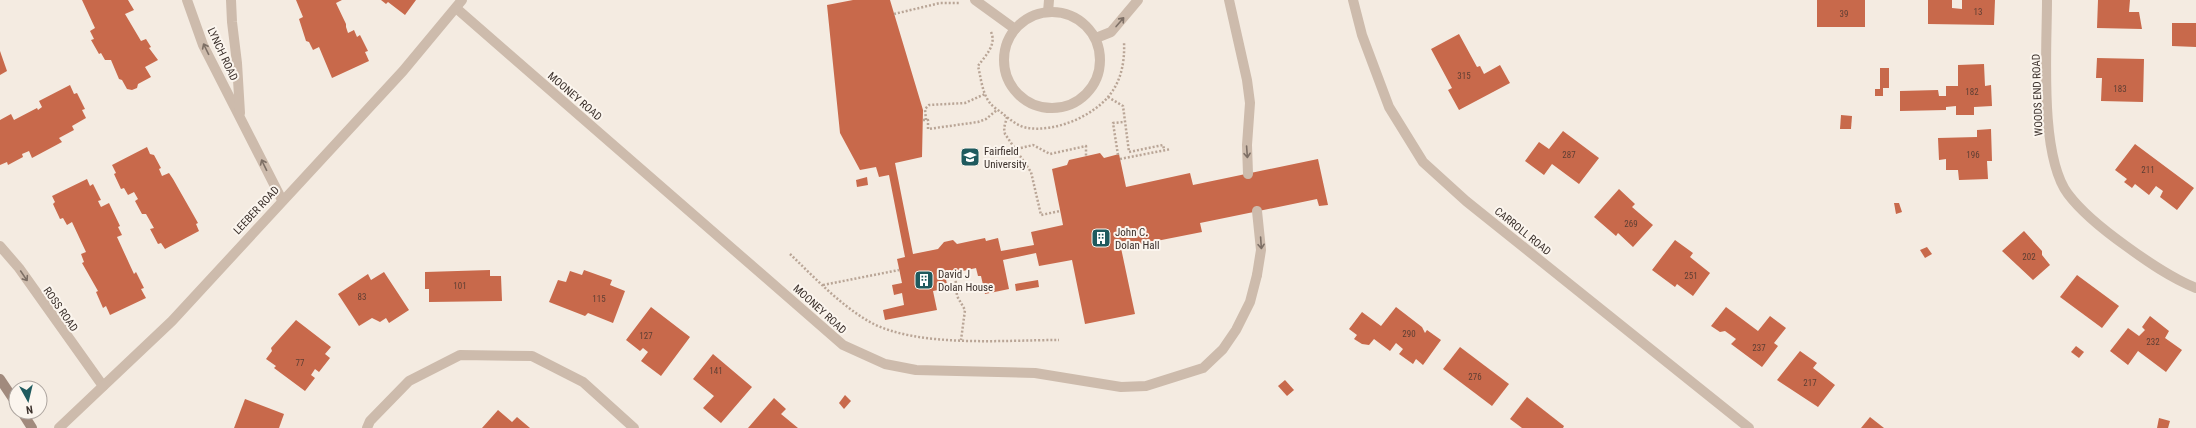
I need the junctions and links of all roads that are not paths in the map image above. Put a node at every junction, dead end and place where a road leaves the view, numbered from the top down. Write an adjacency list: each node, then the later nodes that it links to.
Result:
1 (187, 0): 13 (street, LYNCH ROAD, one-way to 1)
2 (231, 0): 13 (street, LYNCH ROAD)
3 (975, 0): 11 (street)
4 (1049, 0): 10 (street)
5 (1138, 0): 12 (street, one-way to 5)
6 (1229, 0): 14 (street, one-way to 14)
7 (1353, 0): 25 (street, CARROLL ROAD)
8 (2047, 0): 18 (street, WOODS END ROAD)
9 (459, 4): 15 (street, LEEBER ROAD); 16 (street, MOONEY ROAD, one-way to 9)
10 (1048, 12): 11 (street); 12 (street)
11 (1015, 29): 12 (street)
12 (1096, 38)
13 (240, 117): 15 (street, LYNCH ROAD, one-way to 13)
14 (1248, 174)
15 (282, 200): 20 (street, LEEBER ROAD)
16 (1257, 211)
17 (0, 246): 20 (street, ROSS ROAD, one-way to 20)
18 (2196, 288)
19 (0, 379): 21 (main road)
20 (103, 386): 22 (street, LEEBER ROAD)
21 (8, 392)
22 (59, 428)
23 (367, 428): 24 (street)
24 (634, 428)
25 (1749, 428)

